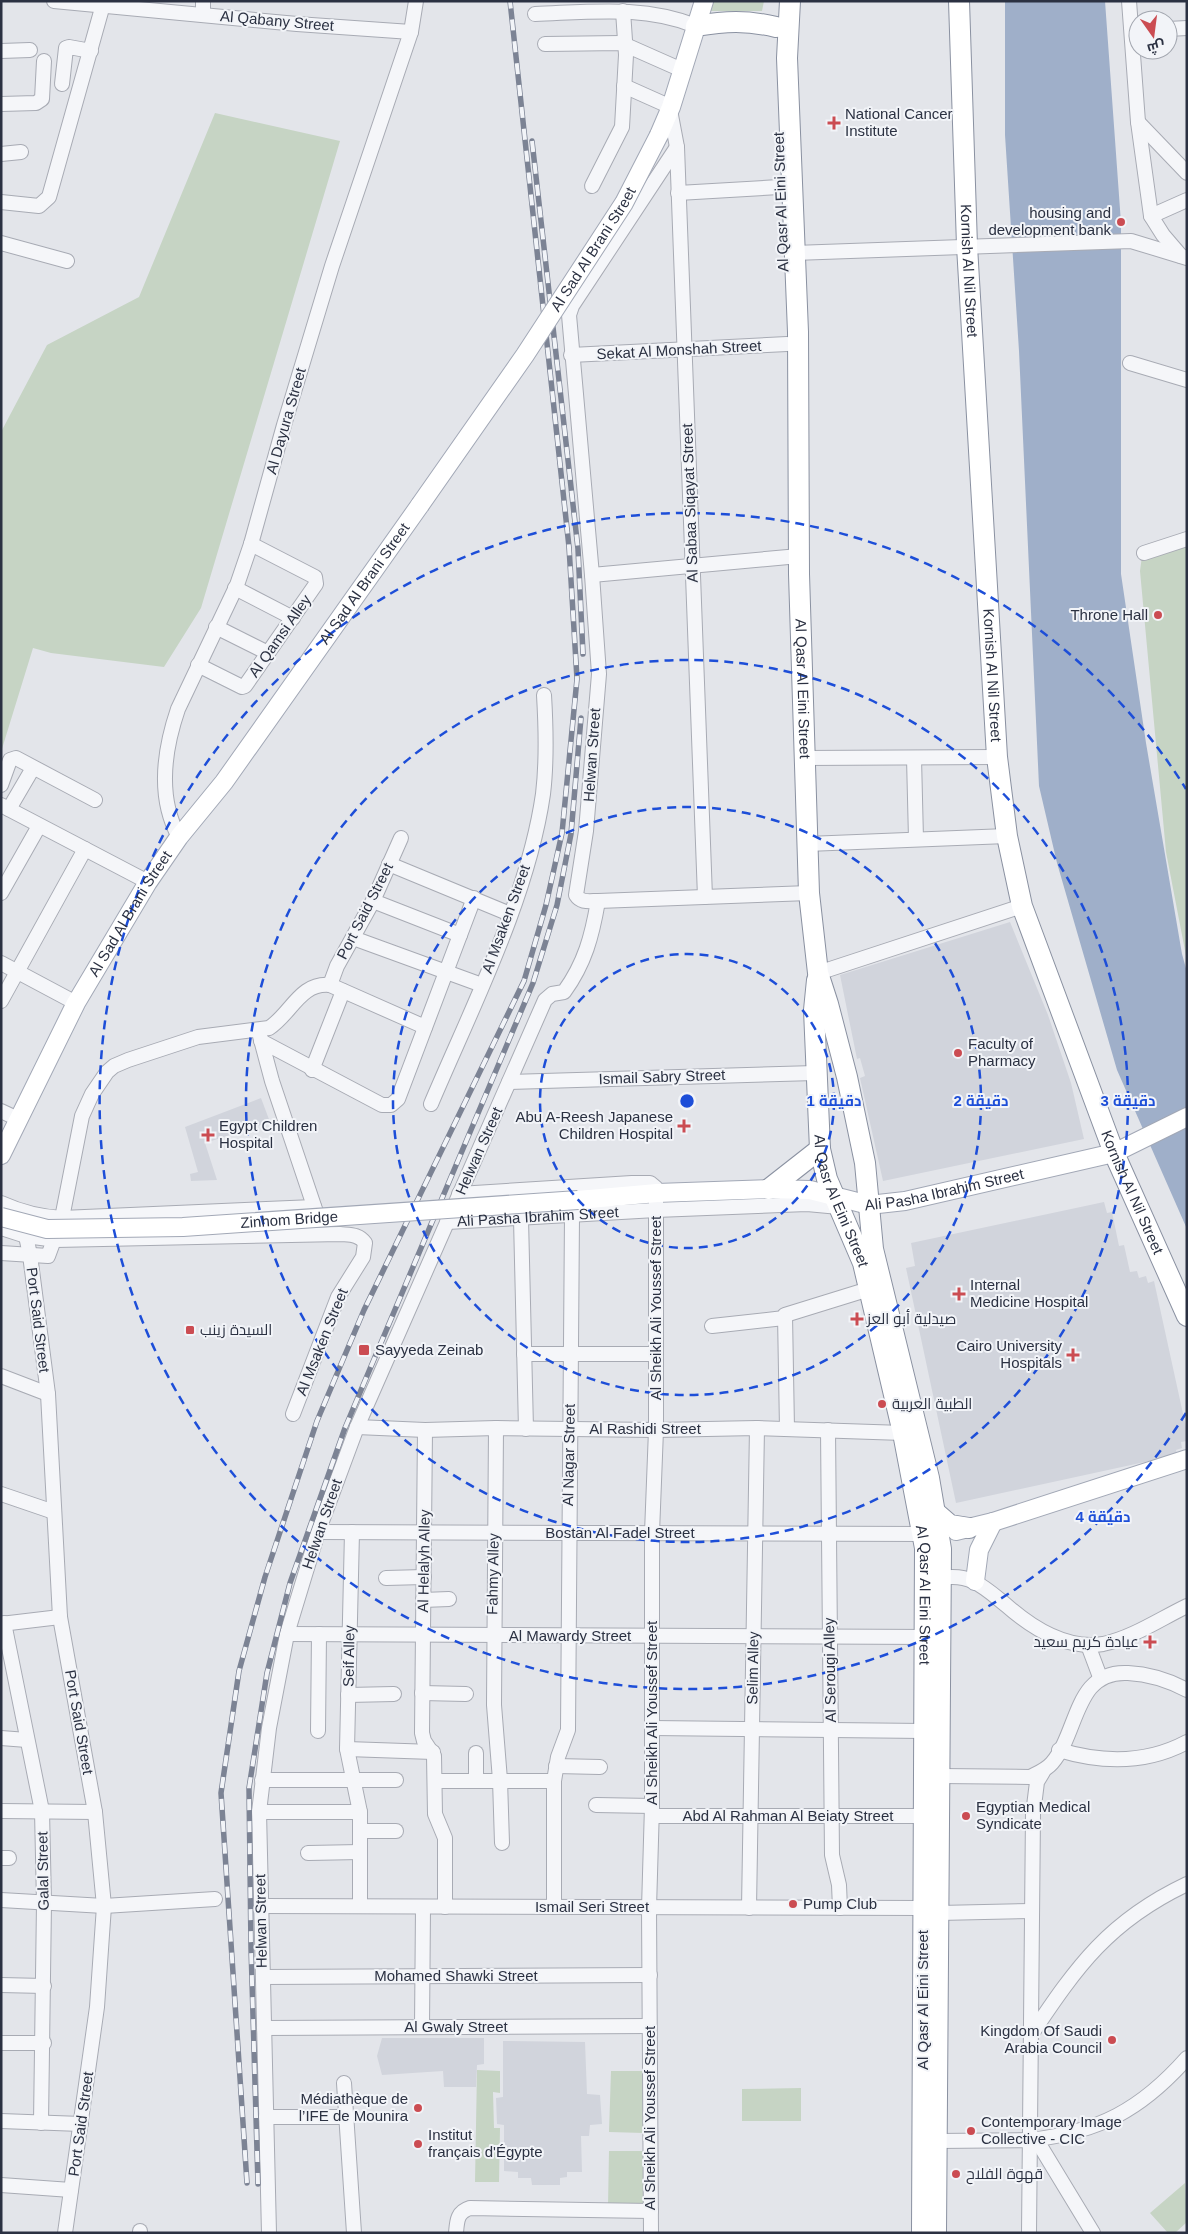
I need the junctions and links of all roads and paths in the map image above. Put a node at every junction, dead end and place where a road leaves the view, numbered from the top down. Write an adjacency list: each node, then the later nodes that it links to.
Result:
1 (54, 1): 7 (street, Al Qabany Street)
2 (416, 1): 13 (street, Al Dayura Street)
3 (704, 1): 11 (main road, Al Sad Al Brani Street)
4 (778, 1): 12 (highway, Al Qasr Al Eini Street)
5 (790, 1): 39 (highway, Al Qasr Al Eini Street)
6 (959, 1): 38 (highway, Kornish Al Nil Street)
7 (104, 3): 8 (street, Al Qabany Street); 18 (street)
8 (203, 8): 13 (street, Al Qabany Street)
9 (623, 11): 10 (street); 11 (street); 15 (street)
10 (534, 14)
11 (696, 26): 12 (highway); 21 (main road, Al Sad Al Brani Street)
12 (776, 27): 32 (highway, Al Qasr Al Eini Street)
13 (411, 32): 49 (street, Al Dayura Street)
14 (545, 44): 15 (street)
15 (625, 44): 21 (street); 23 (street)
16 (30, 50): 17 (street)
17 (1, 51)
18 (91, 51): 22 (street); 35 (street)
19 (1135, 60): 26 (street)
20 (44, 61): 24 (street)
21 (682, 70): 25 (main road, Al Sad Al Brani Street)
22 (62, 84)
23 (624, 86): 25 (street); 31 (street)
24 (1, 104)
25 (670, 109): 27 (street, Al Sabaa Siqayat Street); 68 (main road, Al Sad Al Brani Street, bridge)
26 (1138, 122): 30 (street); 36 (street)
27 (677, 147): 33 (street, Al Sabaa Siqayat Street); 44 (street, Helwan Street)
28 (21, 152): 29 (street)
29 (1, 154)
30 (1187, 173)
31 (592, 186)
32 (779, 187): 33 (street); 42 (highway, Al Qasr Al Eini Street)
33 (678, 193): 43 (street, Al Sabaa Siqayat Street)
34 (1187, 200): 36 (street)
35 (1, 202)
36 (1151, 216): 40 (street)
37 (1, 243): 41 (street)
38 (967, 246): 39 (street); 40 (street); 60 (highway, Kornish Al Nil Street)
39 (794, 253): 47 (highway, Al Qasr Al Eini Street)
40 (1184, 257)
41 (67, 261)
42 (787, 344): 43 (street, Sekat Al Monshah Street); 47 (highway, Al Qasr Al Eini Street)
43 (684, 349): 44 (street, Sekat Al Monshah Street); 52 (street, Al Sabaa Siqayat Street)
44 (571, 355): 53 (street, Helwan Street)
45 (1130, 363): 46 (street)
46 (1187, 380)
47 (797, 402): 51 (highway, Al Qasr Al Eini Street)
48 (1187, 539): 50 (street)
49 (251, 544): 54 (street, Al Dayura Street); 55 (street, Al Qamsi Alley)
50 (1144, 553)
51 (799, 556): 52 (street); 61 (highway, Al Qasr Al Eini Street)
52 (692, 566): 53 (street); 78 (street, Al Sabaa Siqayat Street)
53 (592, 575): 81 (street, Helwan Street)
54 (235, 588): 55 (street); 56 (street, Al Dayura Street)
55 (293, 618): 57 (street, Al Qamsi Alley)
56 (216, 627): 57 (street); 58 (street, Al Dayura Street)
57 (268, 653): 58 (street, Al Qamsi Alley)
58 (198, 666): 68 (street, Al Dayura Street)
59 (544, 695): 83 (street, Al Msaken Street)
60 (997, 756): 62 (street); 69 (highway, Kornish Al Nil Street)
61 (803, 758): 62 (street); 72 (highway, Al Qasr Al Eini Street)
62 (914, 758): 71 (street)
63 (33, 768): 64 (street); 65 (street); 66 (street)
64 (1, 785)
65 (95, 800)
66 (5, 807): 67 (street)
67 (39, 826): 73 (street); 76 (street)
68 (179, 836): 75 (main road, Al Sad Al Brani Street)
69 (1007, 836): 71 (street); 82 (highway, Kornish Al Nil Street)
70 (401, 838): 74 (street, Port Said Street)
71 (916, 840): 72 (street)
72 (807, 844): 77 (highway, Al Qasr Al Eini Street)
73 (86, 849): 75 (street); 88 (street)
74 (389, 864): 79 (street); 80 (street, Port Said Street)
75 (148, 882): 93 (main road, Al Sad Al Brani Street)
76 (1, 893)
77 (809, 893): 78 (street); 89 (highway, Al Qasr Al Eini Street)
78 (704, 897): 81 (street)
79 (474, 898): 83 (street); 84 (street)
80 (373, 901): 84 (street); 85 (street, Port Said Street)
81 (598, 901): 98 (street, Helwan Street)
82 (1022, 906): 89 (street); 104 (highway, Kornish Al Nil Street)
83 (510, 914): 90 (street, Al Msaken Street)
84 (460, 935): 87 (street)
85 (353, 938): 87 (street); 91 (street, Port Said Street)
86 (1, 963): 88 (street)
87 (446, 971): 90 (street); 94 (street)
88 (18, 972): 92 (street); 93 (street)
89 (818, 973): 97 (highway, Al Qasr Al Eini Street); 112 (highway, Al Qasr Al Eini Street)
90 (482, 985): 99 (street, Al Msaken Street)
91 (336, 988): 94 (street); 95 (street, Port Said Street); 96 (street)
92 (1, 1001)
93 (76, 1003): 102 (main road, Al Sad Al Brani Street)
94 (425, 1027): 96 (street)
95 (260, 1036): 96 (street); 113 (street); 117 (street, Port Said Street)
96 (312, 1070)
97 (815, 1073): 98 (street, Ismail Sabry Street); 103 (highway, Al Qasr Al Eini Street)
98 (509, 1082): 107 (street, Helwan Street)
99 (431, 1104)
100 (1, 1111): 102 (street)
101 (1187, 1118): 104 (main road, Ali Pasha Ibrahim Street)
102 (18, 1119): 105 (main road, Al Sad Al Brani Street)
103 (820, 1149): 106 (highway); 110 (highway, Al Qasr Al Eini Street)
104 (1114, 1153): 112 (main road, Ali Pasha Ibrahim Street); 127 (highway, Kornish Al Nil Street)
105 (1, 1155)
106 (769, 1189): 109 (main road, Ali Pasha Ibrahim Street); 110 (main road, Ali Pasha Ibrahim Street)
107 (459, 1194): 109 (street, Ali Pasha Ibrahim Street); 119 (street, Helwan Street)
108 (578, 1200): 109 (main road, Ali Pasha Ibrahim Street); 116 (main road, Zinhom Bridge, bridge)
109 (657, 1201): 110 (street, Ali Pasha Ibrahim Street); 115 (street, Ali Pasha Ibrahim Street); 132 (street, Al Sheikh Ali Youssef Street)
110 (836, 1201): 112 (main road, Ali Pasha Ibrahim Street); 126 (highway, Al Qasr Al Eini Street)
111 (1, 1203): 114 (street)
112 (869, 1205): 149 (highway, Al Qasr Al Eini Street)
113 (314, 1207): 117 (street); 121 (street)
114 (20, 1212): 117 (street); 122 (street, Port Said Street)
115 (572, 1216): 118 (street, Ali Pasha Ibrahim Street); 131 (street, Al Nagar Street)
116 (1, 1217)
117 (62, 1218): 123 (street, Port Said Street)
118 (521, 1219): 119 (street, Ali Pasha Ibrahim Street); 130 (street)
119 (447, 1222): 136 (street, Helwan Street)
120 (1, 1228): 122 (street)
121 (340, 1234): 123 (street); 135 (street, Al Msaken Street)
122 (26, 1236): 123 (street); 125 (street, Port Said Street)
123 (56, 1240): 125 (street, Port Said Street)
124 (1, 1252): 125 (street)
125 (30, 1254): 134 (street, Port Said Street)
126 (869, 1289): 128 (street); 145 (highway, Al Qasr Al Eini Street)
127 (1187, 1316)
128 (784, 1318): 129 (street); 141 (street)
129 (712, 1326)
130 (524, 1354): 131 (street); 139 (street)
131 (570, 1354): 132 (street); 140 (street, Al Nagar Street)
132 (656, 1354): 143 (street, Al Sheikh Ali Youssef Street)
133 (1, 1376): 134 (street)
134 (48, 1394): 148 (street, Port Said Street)
135 (293, 1414)
136 (357, 1427): 142 (street, Al Rashidi Street); 152 (street, Helwan Street)
137 (496, 1428): 139 (street, Al Rashidi Street); 142 (street, Al Rashidi Street); 155 (street, Fahmy Alley)
138 (758, 1428): 141 (street, Al Rashidi Street); 143 (street, Al Rashidi Street); 158 (street, Selim Alley)
139 (526, 1429): 140 (street, Al Rashidi Street)
140 (569, 1429): 143 (street, Al Rashidi Street); 156 (street, Al Nagar Street)
141 (787, 1429): 144 (street, Al Rashidi Street)
142 (425, 1430): 154 (street, Al Helalyh Alley)
143 (656, 1430): 157 (street, Al Sheikh Ali Youssef Street)
144 (828, 1430): 145 (street, Al Rashidi Street); 159 (street, Al Serougi Alley)
145 (903, 1432): 160 (highway, Al Qasr Al Eini Street)
146 (1187, 1459): 150 (main road)
147 (1, 1494): 148 (street)
148 (54, 1512): 168 (street, Port Said Street)
149 (935, 1512): 151 (highway); 160 (highway, Al Qasr Al Eini Street)
150 (993, 1522): 151 (main road); 164 (main road)
151 (969, 1528): 160 (main road)
152 (318, 1532): 153 (street, Bostan Al Fadel Street); 170 (street, Helwan Street)
153 (352, 1532): 154 (street, Bostan Al Fadel Street); 172 (street, Seif Alley)
154 (424, 1532): 155 (street, Bostan Al Fadel Street); 161 (street, Al Helalyh Alley)
155 (494, 1532): 156 (street, Bostan Al Fadel Street); 174 (street, Fahmy Alley)
156 (568, 1533): 157 (street, Bostan Al Fadel Street); 175 (street, Al Nagar Street)
157 (652, 1533): 158 (street, Bostan Al Fadel Street); 176 (street, Al Sheikh Ali Youssef Street)
158 (756, 1533): 159 (street, Bostan Al Fadel Street); 177 (street, Selim Alley)
159 (828, 1533): 160 (street, Bostan Al Fadel Street); 178 (street, Al Serougi Alley)
160 (931, 1533): 163 (highway, Al Qasr Al Eini Street); 179 (highway, Al Qasr Al Eini Street)
161 (424, 1577): 162 (street); 166 (street, Al Helalyh Alley)
162 (386, 1578)
163 (942, 1578): 164 (street); 179 (highway, Al Qasr Al Eini Street)
164 (975, 1580): 180 (street)
165 (448, 1599): 166 (street)
166 (423, 1600): 173 (street, Al Helalyh Alley)
167 (1187, 1606): 180 (street)
168 (60, 1617): 169 (street); 214 (street, Port Said Street)
169 (3, 1623): 193 (street, Galal Street)
170 (288, 1634): 171 (street, Al Mawardy Street); 203 (street, Helwan Street)
171 (319, 1634): 172 (street, Al Mawardy Street); 190 (street)
172 (350, 1634): 173 (street, Al Mawardy Street); 186 (street, Seif Alley)
173 (423, 1635): 174 (street, Al Mawardy Street); 183 (street, Al Helalyh Alley)
174 (493, 1635): 175 (street, Al Mawardy Street); 207 (street, Fahmy Alley)
175 (567, 1636): 176 (street, Al Mawardy Street); 199 (street, Al Nagar Street)
176 (652, 1636): 177 (street, Al Mawardy Street); 187 (street, Al Sheikh Ali Youssef Street)
177 (754, 1637): 178 (street, Al Mawardy Street); 188 (street, Selim Alley)
178 (829, 1637): 179 (street, Al Mawardy Street); 189 (street, Al Serougi Alley)
179 (933, 1637): 191 (highway, Al Qasr Al Eini Street); 202 (highway, Al Qasr Al Eini Street)
180 (1088, 1644): 181 (street)
181 (1100, 1677): 182 (street); 196 (street)
182 (1187, 1690)
183 (422, 1693): 185 (street); 197 (street, Al Helalyh Alley)
184 (394, 1694): 186 (street)
185 (466, 1694)
186 (348, 1695): 195 (street, Seif Alley)
187 (652, 1728): 188 (street); 213 (street, Al Sheikh Ali Youssef Street)
188 (752, 1729): 189 (street); 217 (street, Selim Alley)
189 (831, 1730): 191 (street); 219 (street, Al Serougi Alley)
190 (318, 1731)
191 (924, 1731): 218 (highway, Al Qasr Al Eini Street)
192 (1, 1738): 193 (street)
193 (27, 1740): 212 (street, Galal Street)
194 (1187, 1742): 196 (street)
195 (347, 1749): 197 (street); 204 (street, Seif Alley)
196 (1060, 1750): 201 (street)
197 (433, 1752): 208 (street, Al Helalyh Alley)
198 (476, 1753): 206 (street)
199 (556, 1766): 200 (street); 209 (street, Al Nagar Street)
200 (600, 1767)
201 (1043, 1772): 202 (street); 239 (street)
202 (940, 1776): 238 (highway, Al Qasr Al Eini Street)
203 (262, 1780): 204 (street); 215 (street, Helwan Street)
204 (354, 1780): 205 (street); 216 (street, Seif Alley)
205 (396, 1780)
206 (476, 1780): 207 (street); 208 (street)
207 (500, 1780): 209 (street); 222 (street, Fahmy Alley)
208 (435, 1781): 233 (street, Al Helalyh Alley)
209 (554, 1781): 234 (street, Al Nagar Street)
210 (596, 1806): 213 (street, Abd Al Rahman Al Beiaty Street)
211 (1, 1811): 212 (street)
212 (42, 1811): 214 (street); 228 (street, Galal Street)
213 (652, 1811): 217 (street, Abd Al Rahman Al Beiaty Street); 235 (street, Al Sheikh Ali Youssef Street)
214 (95, 1812): 229 (street, Port Said Street)
215 (259, 1812): 216 (street); 230 (street, Helwan Street)
216 (360, 1812): 220 (street, Seif Alley)
217 (750, 1816): 219 (street, Abd Al Rahman Al Beiaty Street); 236 (street, Selim Alley)
218 (923, 1816): 219 (street, Abd Al Rahman Al Beiaty Street); 238 (highway, Al Qasr Al Eini Street)
219 (831, 1817): 237 (street, Al Serougi Alley)
220 (360, 1831): 221 (street); 223 (street, Seif Alley)
221 (396, 1831)
222 (502, 1843)
223 (360, 1852): 224 (street); 231 (street, Seif Alley)
224 (308, 1853)
225 (1187, 1884): 248 (street)
226 (215, 1899): 229 (street)
227 (1, 1900): 228 (street)
228 (44, 1902): 229 (street); 244 (street, Galal Street)
229 (104, 1906): 257 (street, Port Said Street)
230 (261, 1906): 231 (street, Ismail Seri Street); 242 (street, Helwan Street)
231 (360, 1906): 232 (street, Ismail Seri Street)
232 (423, 1907): 233 (street, Ismail Seri Street); 241 (street)
233 (445, 1907): 234 (street, Ismail Seri Street)
234 (554, 1907): 235 (street, Ismail Seri Street)
235 (649, 1908): 236 (street, Ismail Seri Street); 240 (street, Al Sheikh Ali Youssef Street)
236 (749, 1908): 237 (street, Ismail Seri Street)
237 (840, 1908): 238 (street, Ismail Seri Street)
238 (931, 1911): 239 (street, Ismail Seri Street); 259 (highway, Al Qasr Al Eini Street); 268 (highway, Al Qasr Al Eini Street)
239 (1032, 1911): 248 (street)
240 (650, 1975): 241 (street, Mohamed Shawki Street); 245 (street, Al Sheikh Ali Youssef Street)
241 (423, 1976): 242 (street, Mohamed Shawki Street); 246 (street)
242 (263, 1977): 247 (street, Helwan Street)
243 (1, 1985): 244 (street)
244 (44, 1986): 250 (street, Galal Street)
245 (650, 2026): 246 (street, Al Gwaly Street); 262 (street, Al Sheikh Ali Youssef Street)
246 (422, 2027): 247 (street, Al Gwaly Street)
247 (264, 2028): 253 (street, Helwan Street)
248 (1031, 2035): 258 (street)
249 (1, 2043): 250 (street)
250 (44, 2043): 256 (street, Galal Street)
251 (1187, 2058): 258 (street)
252 (344, 2083): 254 (street)
253 (266, 2117): 254 (street); 264 (street, Helwan Street)
254 (346, 2117): 265 (street)
255 (1, 2121): 256 (street)
256 (41, 2123): 257 (street)
257 (81, 2124): 261 (street, Port Said Street)
258 (1030, 2140): 259 (street); 270 (street); 271 (street)
259 (938, 2141): 269 (highway, Al Qasr Al Eini Street)
260 (1, 2184): 261 (street)
261 (71, 2190): 263 (street, Port Said Street)
262 (651, 2211): 266 (street); 267 (street, Al Sheikh Ali Youssef Street)
263 (65, 2233)
264 (268, 2233)
265 (354, 2233)
266 (456, 2233)
267 (651, 2233)
268 (922, 2233)
269 (936, 2233)
270 (1029, 2233)
271 (1093, 2233)

